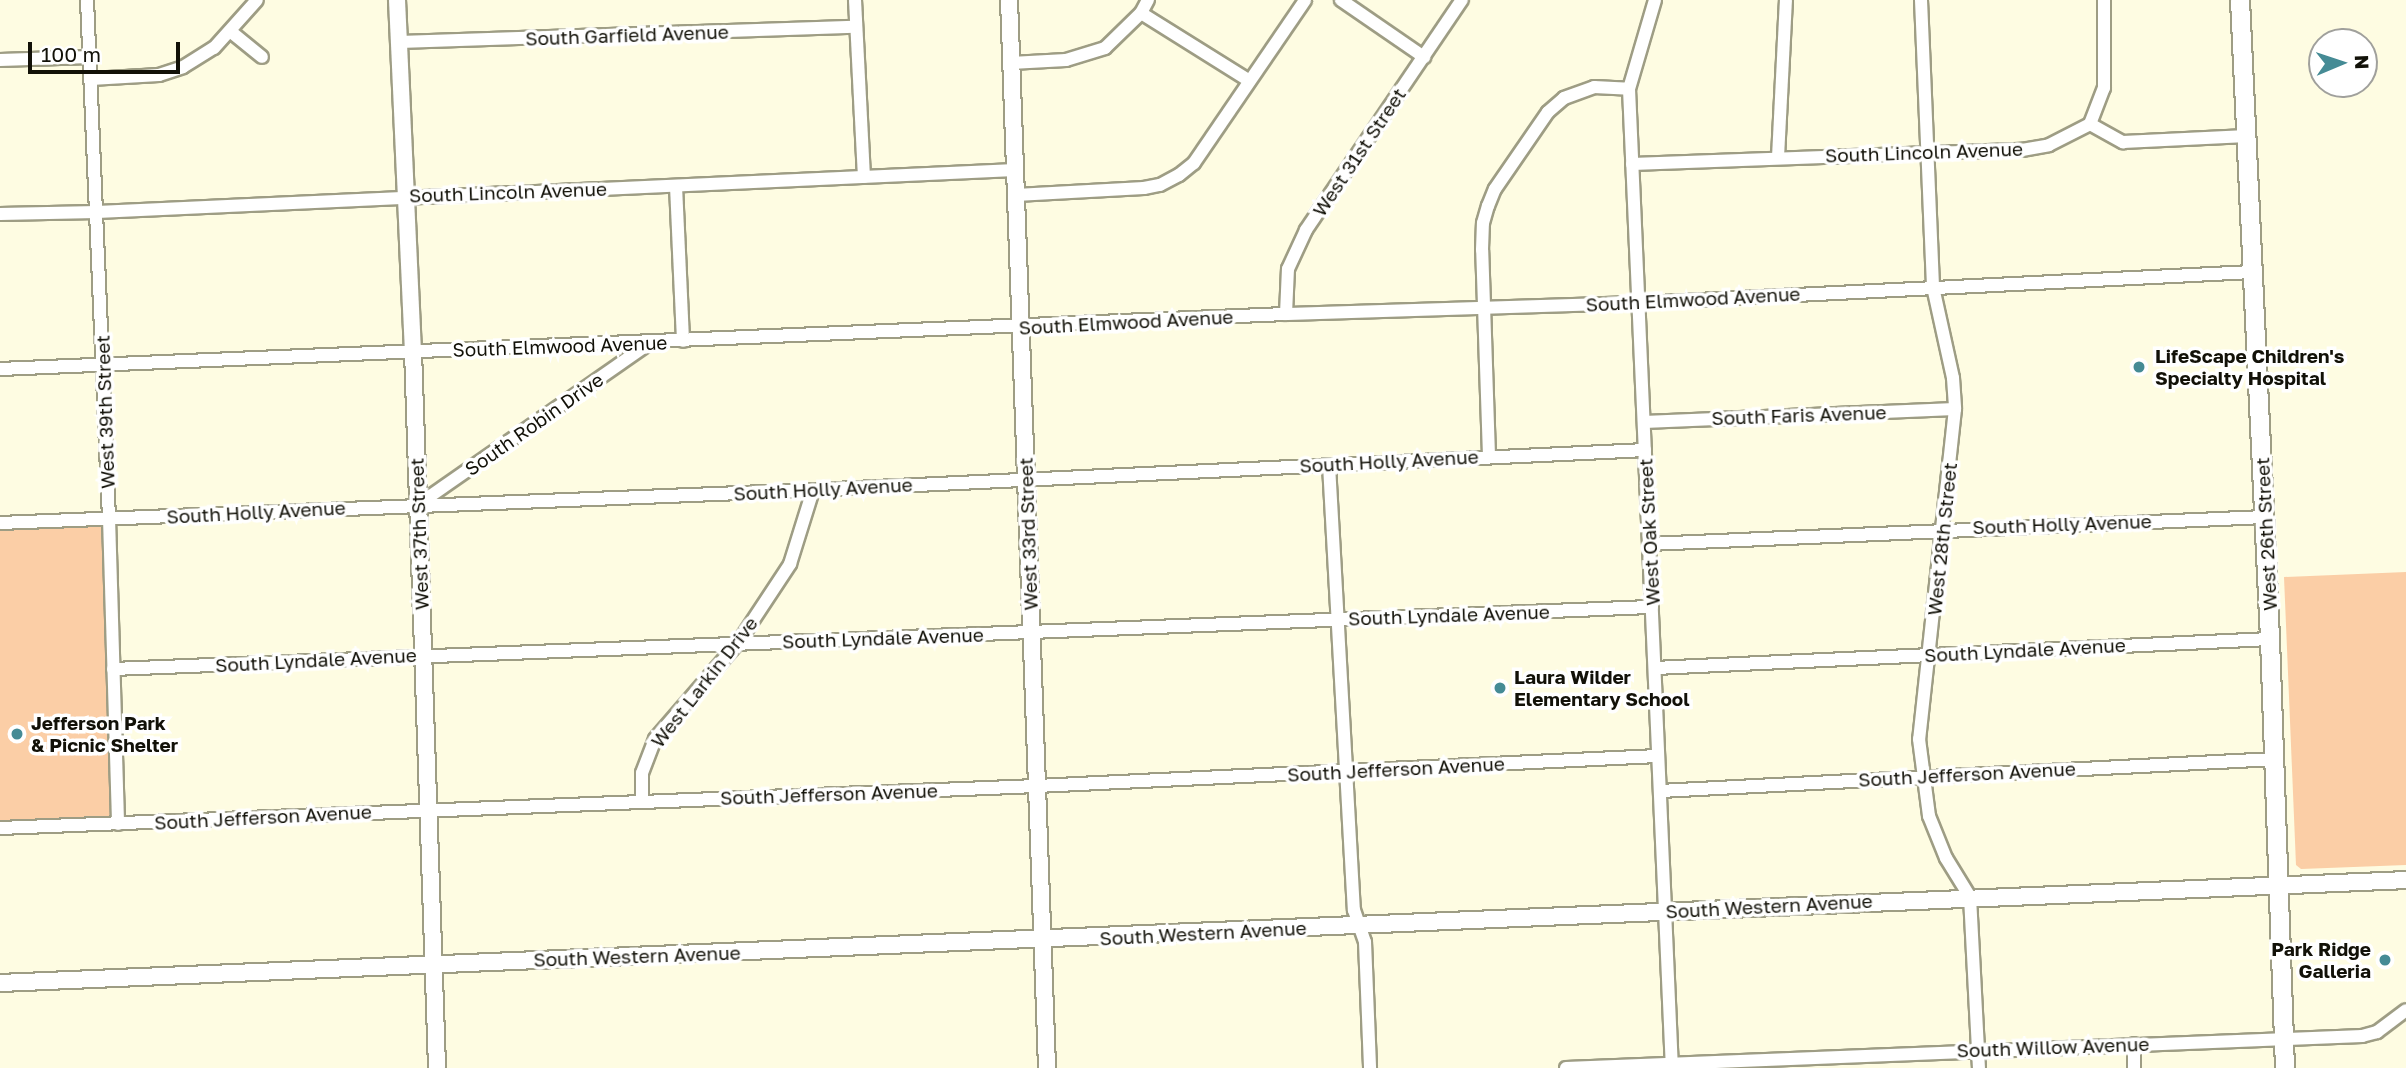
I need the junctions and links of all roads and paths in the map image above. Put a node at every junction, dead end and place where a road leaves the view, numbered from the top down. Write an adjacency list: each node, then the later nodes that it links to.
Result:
1 (88, 0): 19 (street, West 39th Street)
2 (257, 0): 17 (street)
3 (397, 0): 18 (street, West 37th Street)
4 (855, 0): 16 (street)
5 (1009, 0): 23 (street, West 33rd Street)
6 (1148, 0): 15 (street)
7 (1305, 0): 25 (street)
8 (1341, 0): 21 (street)
9 (1462, 0): 21 (street, West 31st Street)
10 (1655, 0): 26 (street, West Oak Street)
11 (1786, 0): 30 (street)
12 (1921, 0): 29 (street, West 28th Street)
13 (2104, 0): 27 (street)
14 (2240, 0): 28 (main road, West 26th Street)
15 (1141, 13): 23 (street); 25 (street)
16 (856, 27): 18 (street, South Garfield Avenue); 33 (street)
17 (230, 31): 20 (street); 24 (street)
18 (398, 42): 36 (street, West 37th Street)
19 (90, 57): 22 (street); 24 (street, West 39th Street)
20 (262, 57)
21 (1424, 57): 43 (street, West 31st Street)
22 (0, 60)
23 (1011, 63): 32 (street, West 33rd Street)
24 (90, 79): 37 (street, West 39th Street)
25 (1250, 81): 35 (street)
26 (1629, 89): 31 (street, West Oak Street); 42 (street)
27 (2090, 124): 28 (street); 29 (street, South Lincoln Avenue)
28 (2247, 136): 39 (main road, West 26th Street)
29 (1926, 151): 30 (street, South Lincoln Avenue); 40 (street, West 28th Street)
30 (1778, 158): 31 (street, South Lincoln Avenue)
31 (1632, 164): 41 (street, West Oak Street)
32 (1015, 170): 33 (street, South Lincoln Avenue); 35 (street, West 33rd Street)
33 (864, 177): 34 (street, South Lincoln Avenue)
34 (676, 186): 36 (street, South Lincoln Avenue); 45 (street)
35 (1016, 195): 44 (street, West 33rd Street)
36 (404, 196): 37 (street, South Lincoln Avenue); 47 (street, West 37th Street)
37 (97, 212): 38 (street, South Lincoln Avenue); 48 (street, West 39th Street)
38 (0, 214)
39 (2253, 272): 40 (street, South Elmwood Avenue); 58 (main road, West 26th Street)
40 (1933, 287): 41 (street, South Elmwood Avenue); 50 (street, West 28th Street)
41 (1638, 303): 42 (street, South Elmwood Avenue); 51 (street, West Oak Street)
42 (1485, 309): 43 (street, South Elmwood Avenue); 53 (street)
43 (1286, 314): 44 (street, South Elmwood Avenue)
44 (1021, 328): 45 (street, South Elmwood Avenue); 55 (street, West 33rd Street)
45 (683, 341): 46 (street, South Elmwood Avenue)
46 (649, 344): 47 (street, South Elmwood Avenue); 57 (street, South Robin Drive)
47 (413, 351): 48 (street, South Elmwood Avenue); 57 (street, West 37th Street)
48 (103, 367): 49 (street, South Elmwood Avenue); 59 (street, West 39th Street)
49 (0, 369)
50 (1955, 409): 51 (street, South Faris Avenue); 61 (street, West 28th Street)
51 (1644, 422): 52 (street, West Oak Street)
52 (1645, 450): 53 (street, South Holly Avenue); 62 (street, West Oak Street)
53 (1489, 456): 54 (street, South Holly Avenue)
54 (1329, 465): 55 (street, South Holly Avenue); 64 (street)
55 (1027, 479): 56 (street, South Holly Avenue); 65 (street, West 33rd Street)
56 (813, 490): 57 (street, South Holly Avenue); 67 (street, West Larkin Drive)
57 (419, 505): 59 (street, South Holly Avenue); 69 (street, West 37th Street)
58 (2265, 517): 61 (street, South Holly Avenue); 66 (main road, West 26th Street)
59 (109, 519): 60 (street, South Holly Avenue); 71 (street, West 39th Street)
60 (0, 523)
61 (1943, 529): 62 (street, South Holly Avenue); 68 (street, West 28th Street)
62 (1649, 544): 63 (street, West Oak Street)
63 (1652, 607): 64 (street, South Lyndale Avenue); 70 (street, West Oak Street)
64 (1340, 619): 65 (street, South Lyndale Avenue); 74 (street)
65 (1032, 634): 67 (street, South Lyndale Avenue); 76 (street, West 33rd Street)
66 (2270, 639): 68 (street, South Lyndale Avenue); 73 (main road, West 26th Street)
67 (738, 643): 69 (street, South Lyndale Avenue); 78 (street, West Larkin Drive)
68 (1930, 654): 70 (street, South Lyndale Avenue); 75 (street, West 28th Street)
69 (424, 655): 71 (street, South Lyndale Avenue); 79 (street, West 37th Street)
70 (1655, 668): 72 (street, West Oak Street)
71 (114, 669): 80 (street, West 39th Street)
72 (1658, 756): 74 (street, South Jefferson Avenue); 77 (street, West Oak Street)
73 (2275, 759): 75 (street, South Jefferson Avenue); 83 (main road, West 26th Street)
74 (1346, 771): 76 (street, South Jefferson Avenue); 86 (street)
75 (1922, 776): 77 (street, South Jefferson Avenue); 84 (street, West 28th Street)
76 (1037, 786): 78 (street, South Jefferson Avenue); 87 (street, West 33rd Street)
77 (1660, 791): 85 (street, West Oak Street)
78 (642, 800): 79 (street, South Jefferson Avenue)
79 (428, 809): 80 (street, South Jefferson Avenue); 88 (street, West 37th Street)
80 (118, 824): 81 (street, South Jefferson Avenue)
81 (0, 828)
82 (2406, 880): 83 (street, South Western Avenue)
83 (2280, 886): 84 (street, South Western Avenue); 91 (main road, West 26th Street)
84 (1970, 897): 85 (street, South Western Avenue); 93 (street, West 28th Street)
85 (1665, 911): 86 (street, South Western Avenue); 94 (street, West Oak Street)
86 (1359, 926): 87 (street, South Western Avenue); 97 (street)
87 (1043, 940): 88 (street, South Western Avenue); 96 (street, West 33rd Street)
88 (434, 964): 89 (street, South Western Avenue); 95 (street, West 37th Street)
89 (0, 984)
90 (2406, 1010): 91 (street, South Willow Avenue)
91 (2284, 1037): 92 (street, South Willow Avenue); 101 (main road, West 26th Street)
92 (2134, 1044): 93 (street, South Willow Avenue); 100 (street)
93 (1978, 1049): 94 (street, South Willow Avenue); 99 (street, West 28th Street)
94 (1672, 1065): 98 (street, South Willow Avenue)
95 (437, 1068)
96 (1046, 1068)
97 (1370, 1068)
98 (1566, 1068)
99 (1979, 1068)
100 (2134, 1068)
101 (2286, 1068)

